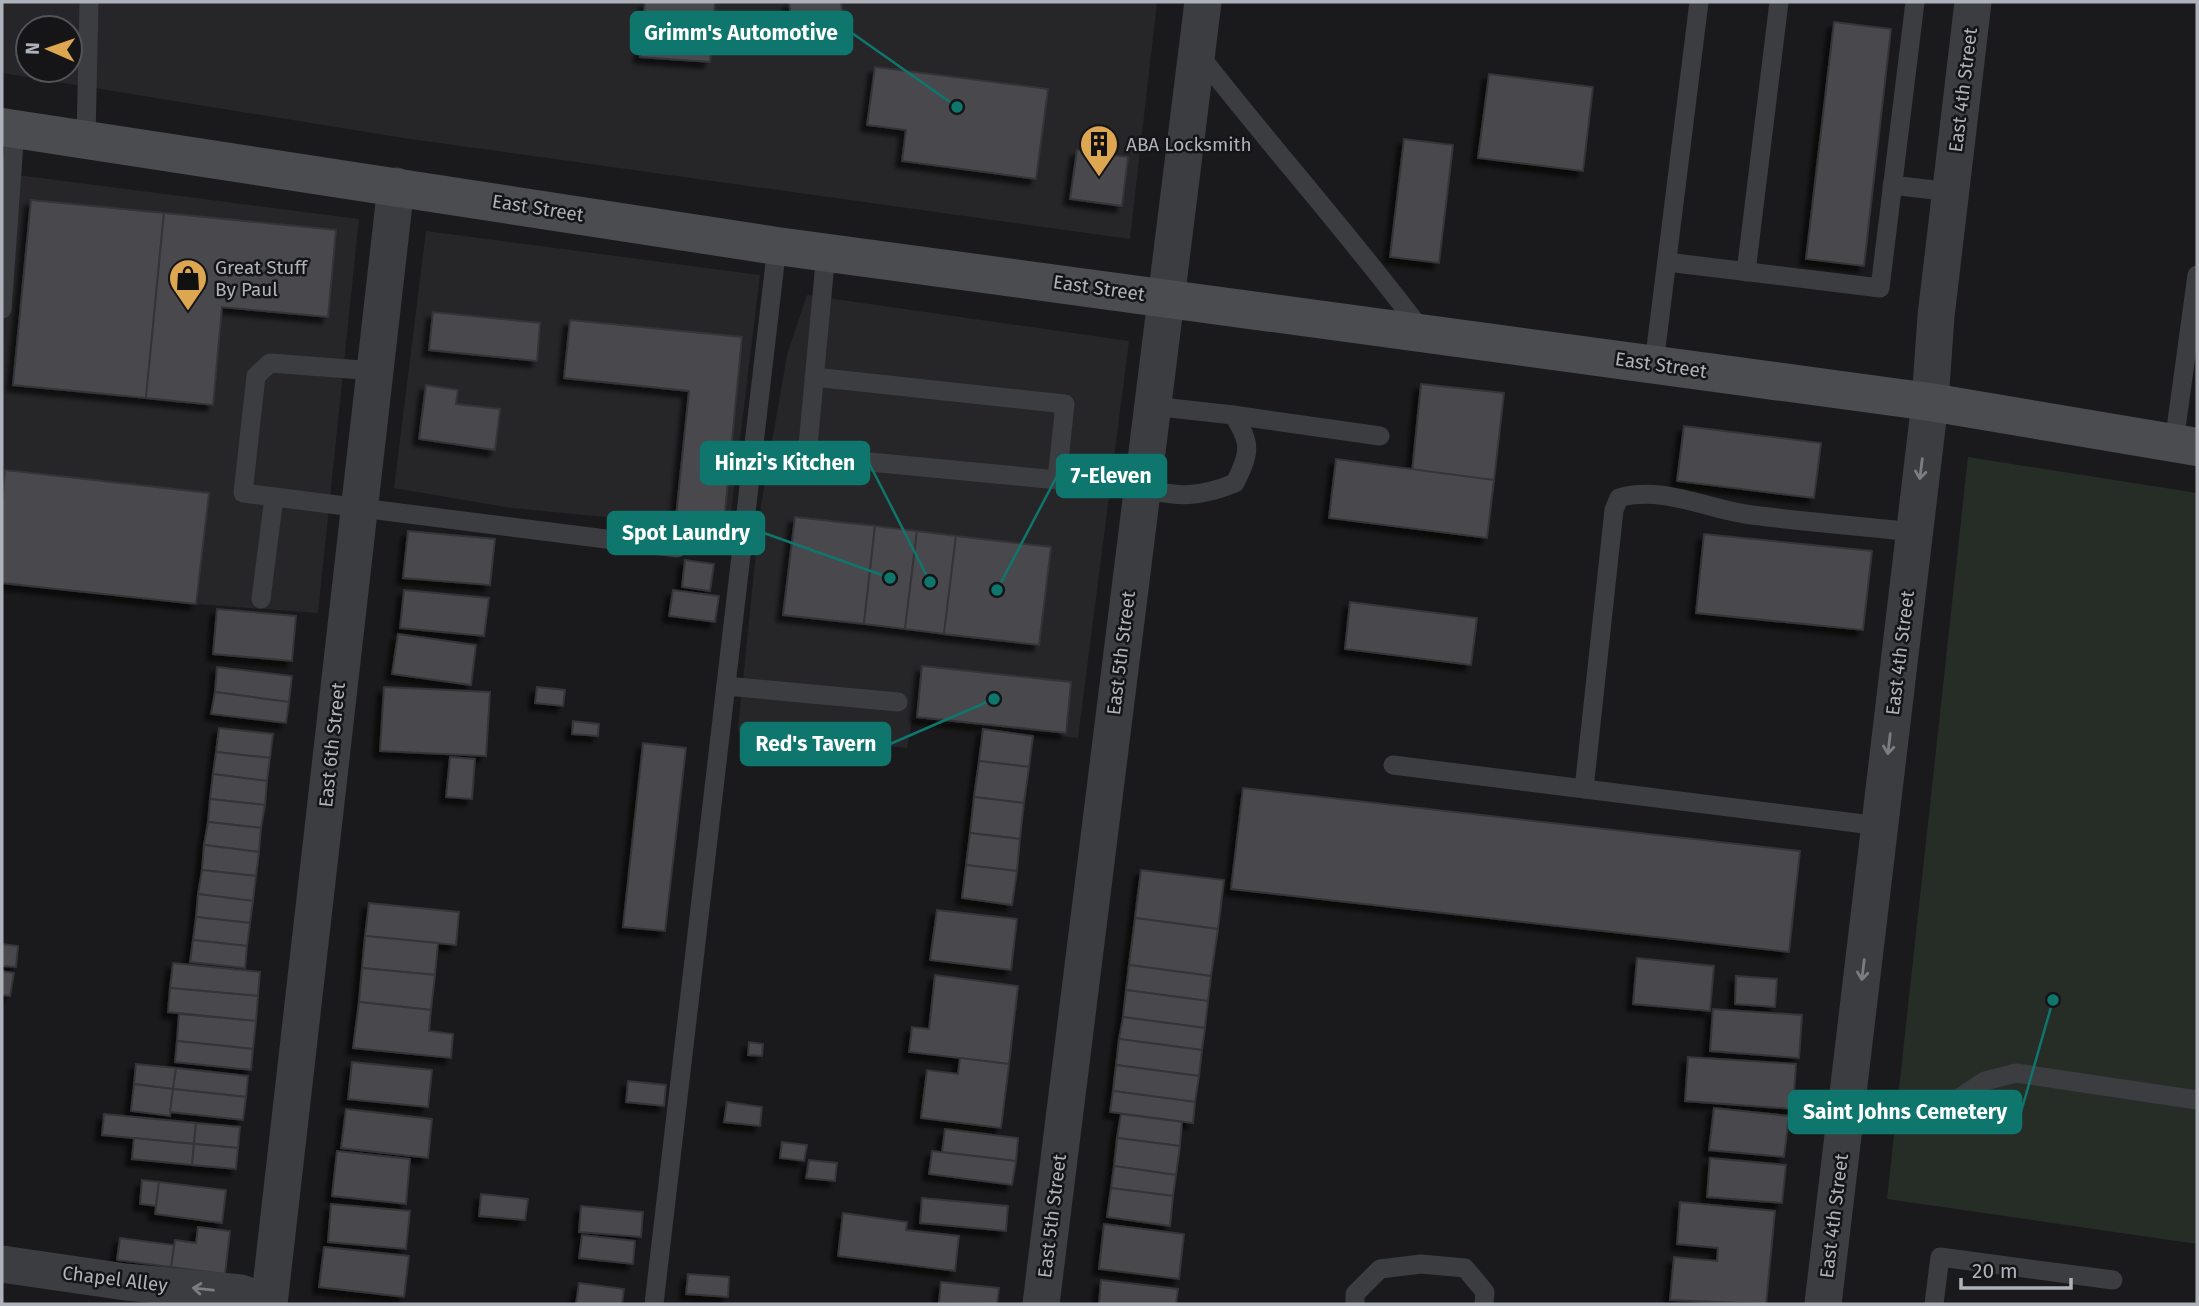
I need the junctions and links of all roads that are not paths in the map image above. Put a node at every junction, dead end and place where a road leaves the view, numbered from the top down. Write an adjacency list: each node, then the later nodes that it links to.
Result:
1 (89, 2): 9 (lane)
2 (1203, 2): 7 (street, East 5th Street)
3 (1699, 2): 15 (lane)
4 (1779, 2): 16 (lane)
5 (1915, 2): 10 (lane)
6 (1973, 2): 12 (street, East 4th Street)
7 (1196, 50): 19 (street, East 5th Street); 21 (lane)
8 (9, 128): 9 (main road, East Street); 18 (lane)
9 (86, 138): 11 (main road, East Street)
10 (1892, 185): 12 (lane); 16 (lane)
11 (396, 186): 13 (main road, East Street); 23 (street, East 6th Street)
12 (1951, 192): 25 (street, East 4th Street)
13 (777, 246): 14 (main road, East Street); 37 (lane)
14 (825, 252): 19 (main road, East Street); 24 (lane)
15 (1667, 262): 16 (lane); 22 (lane)
16 (1746, 272)
17 (2197, 275): 29 (lane)
18 (3, 280): 20 (lane)
19 (1166, 297): 21 (main road, East Street); 26 (street, East 5th Street)
20 (2, 309)
21 (1423, 332): 22 (main road, East Street)
22 (1654, 364): 25 (main road, East Street)
23 (374, 371): 32 (lane); 33 (street, East 6th Street)
24 (814, 377): 30 (lane); 30 (lane)
25 (1930, 402): 29 (main road, East Street); 34 (street, East 4th Street, one-way to 34)
26 (1152, 406): 27 (lane); 31 (street, East 5th Street)
27 (1233, 415): 28 (lane); 31 (lane)
28 (1380, 436)
29 (2185, 445)
30 (1057, 480): 31 (lane)
31 (1142, 488): 48 (street, East 5th Street)
32 (274, 497): 33 (lane); 36 (lane)
33 (359, 507): 35 (lane); 46 (street, East 6th Street)
34 (1914, 532): 40 (lane); 41 (street, East 4th Street, one-way to 41)
35 (677, 548)
36 (261, 599)
37 (726, 686): 38 (lane); 47 (lane)
38 (898, 702)
39 (1393, 765): 40 (lane)
40 (1584, 789): 41 (lane)
41 (1880, 826): 43 (street, East 4th Street, one-way to 43)
42 (2197, 1100): 43 (lane)
43 (1847, 1102): 51 (street, East 4th Street)
44 (2, 1264): 46 (street, Chapel Alley, one-way to 44)
45 (2113, 1280): 52 (lane)
46 (269, 1304)
47 (654, 1304)
48 (1041, 1304)
49 (1355, 1304): 50 (lane)
50 (1484, 1304)
51 (1823, 1304)
52 (1934, 1304)

